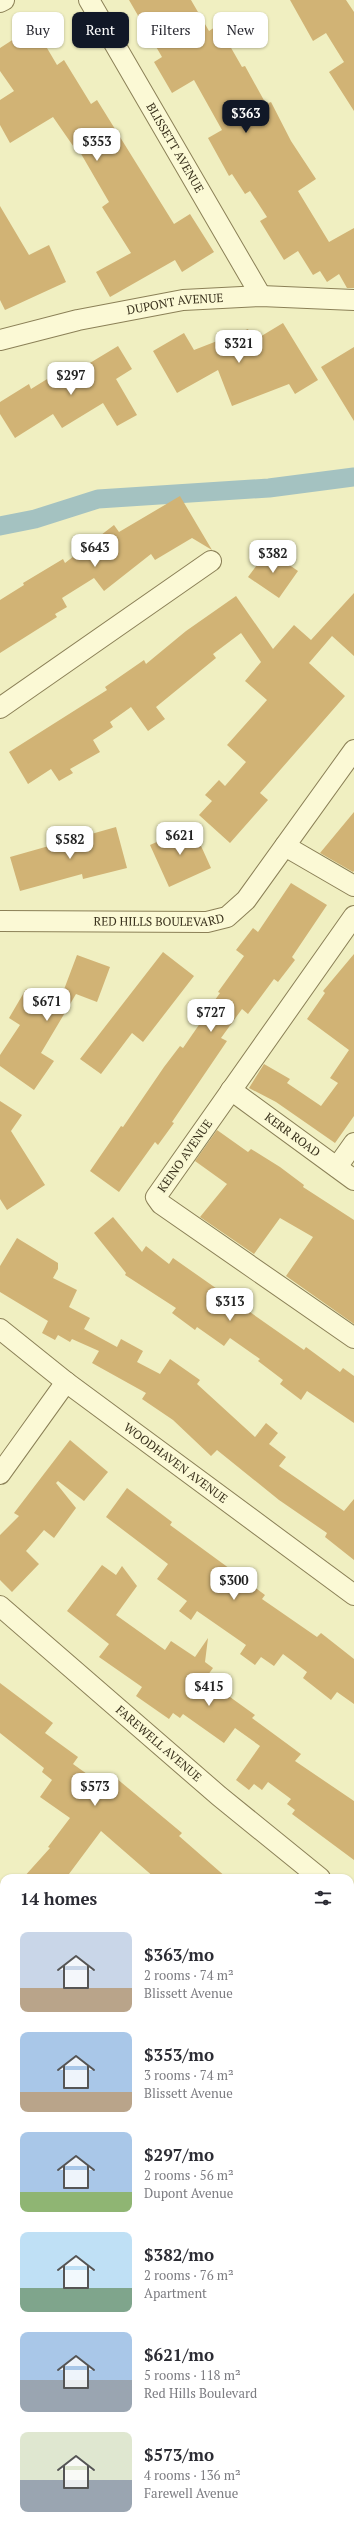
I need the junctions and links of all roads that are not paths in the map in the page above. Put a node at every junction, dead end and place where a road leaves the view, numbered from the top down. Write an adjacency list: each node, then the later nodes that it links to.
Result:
1 (4, 0): 3 (street)
2 (89, 0): 4 (street, BLISSETT AVENUE)
3 (0, 2)
4 (261, 296): 5 (street, DUPONT AVENUE); 6 (street, DUPONT AVENUE)
5 (354, 300)
6 (0, 340)
7 (210, 561): 8 (street)
8 (0, 708)
9 (354, 750): 10 (street, RED HILLS BOULEVARD)
10 (285, 846): 11 (street); 13 (street, RED HILLS BOULEVARD)
11 (354, 886)
12 (354, 916): 14 (street, KEINO AVENUE)
13 (0, 922)
14 (231, 1090): 16 (street, KERR ROAD); 19 (street, KEINO AVENUE)
15 (354, 1143): 16 (street)
16 (337, 1167): 17 (street, KERR ROAD)
17 (354, 1180)
18 (0, 1329): 20 (street, WOODHAVEN AVENUE)
19 (354, 1338)
20 (66, 1382): 21 (street); 22 (street, WOODHAVEN AVENUE)
21 (0, 1474)
22 (354, 1595)
23 (0, 1606): 24 (street, FAREWELL AVENUE)
24 (315, 1874)

